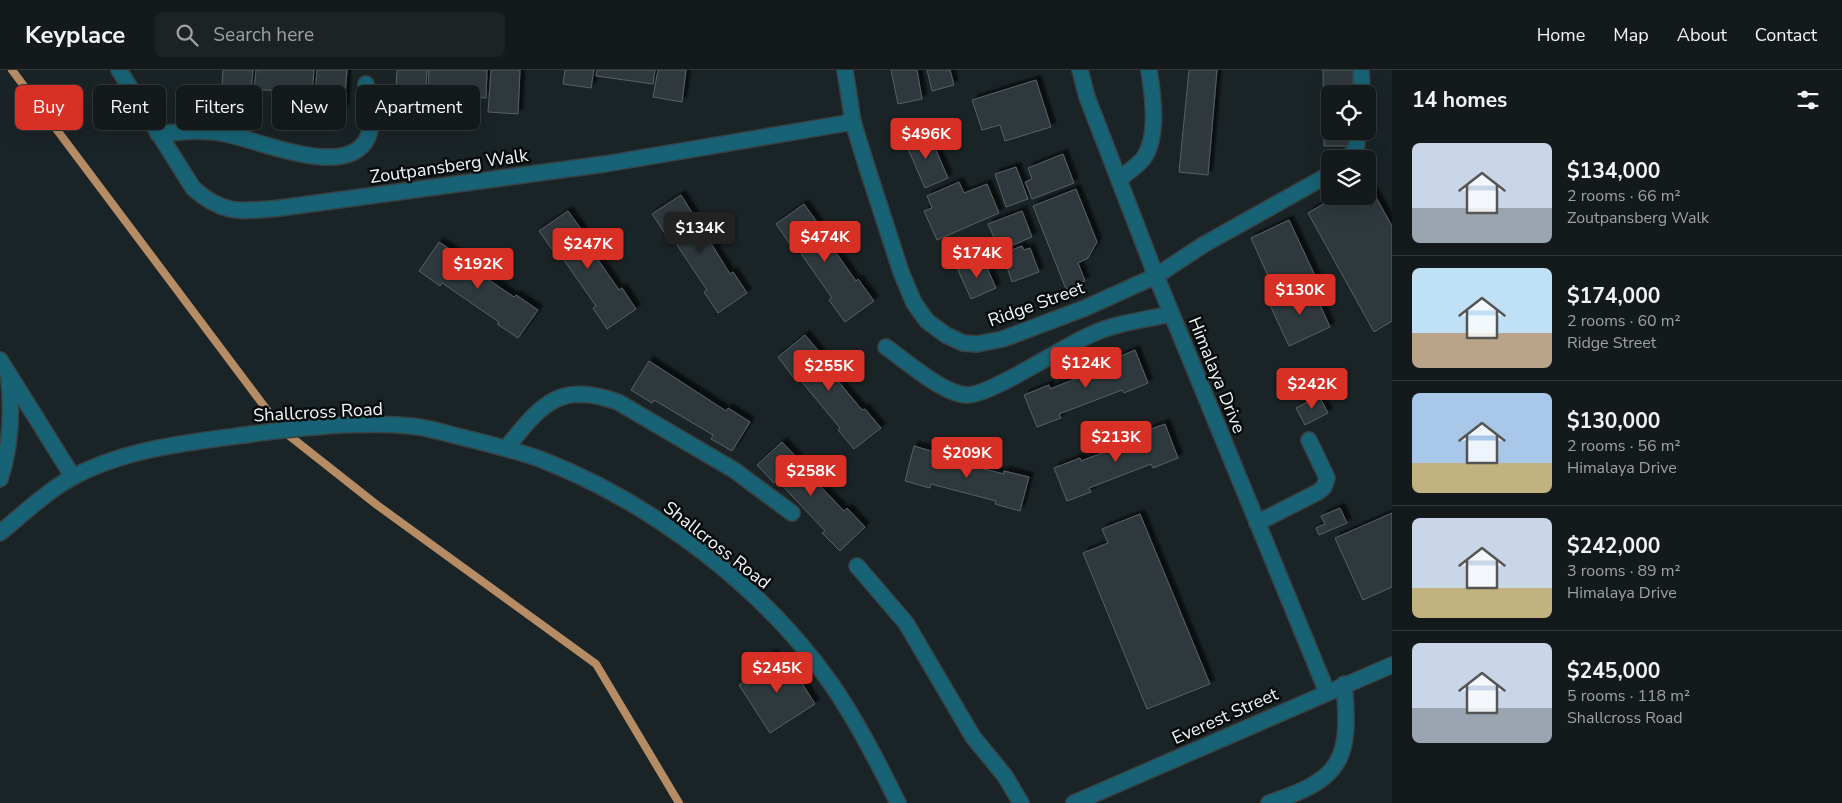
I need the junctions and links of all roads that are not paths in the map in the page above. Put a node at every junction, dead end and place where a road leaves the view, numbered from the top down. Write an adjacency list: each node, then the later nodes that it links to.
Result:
1 (119, 70): 9 (street, Zoutpansberg Walk)
2 (845, 70): 8 (street, Ridge Street)
3 (1080, 70): 10 (street, Himalaya Drive)
4 (1149, 70): 10 (street)
5 (1361, 70): 7 (street)
6 (366, 84): 9 (street)
7 (1362, 85)
8 (853, 122): 9 (street, Zoutpansberg Walk); 12 (street, Ridge Street)
9 (158, 134)
10 (1119, 179): 12 (street, Himalaya Drive)
11 (1321, 179): 12 (street, Ridge Street)
12 (1156, 276): 13 (street, Himalaya Drive)
13 (1171, 314): 14 (street); 22 (street, Himalaya Drive)
14 (886, 347)
15 (0, 360): 16 (street)
16 (9, 374): 19 (street); 20 (street)
17 (1309, 440): 22 (street)
18 (506, 448): 19 (street, Shallcross Road); 21 (street); 30 (street, Shallcross Road)
19 (73, 477): 23 (street, Shallcross Road)
20 (0, 480)
21 (792, 513)
22 (1257, 523): 27 (street, Himalaya Drive)
23 (0, 533)
24 (857, 566): 31 (street)
25 (1392, 665): 26 (street, Everest Street)
26 (1344, 684): 27 (street, Everest Street); 29 (street)
27 (1327, 692): 28 (street, Everest Street)
28 (1077, 802)
29 (1275, 802)
30 (898, 803)
31 (1021, 803)

